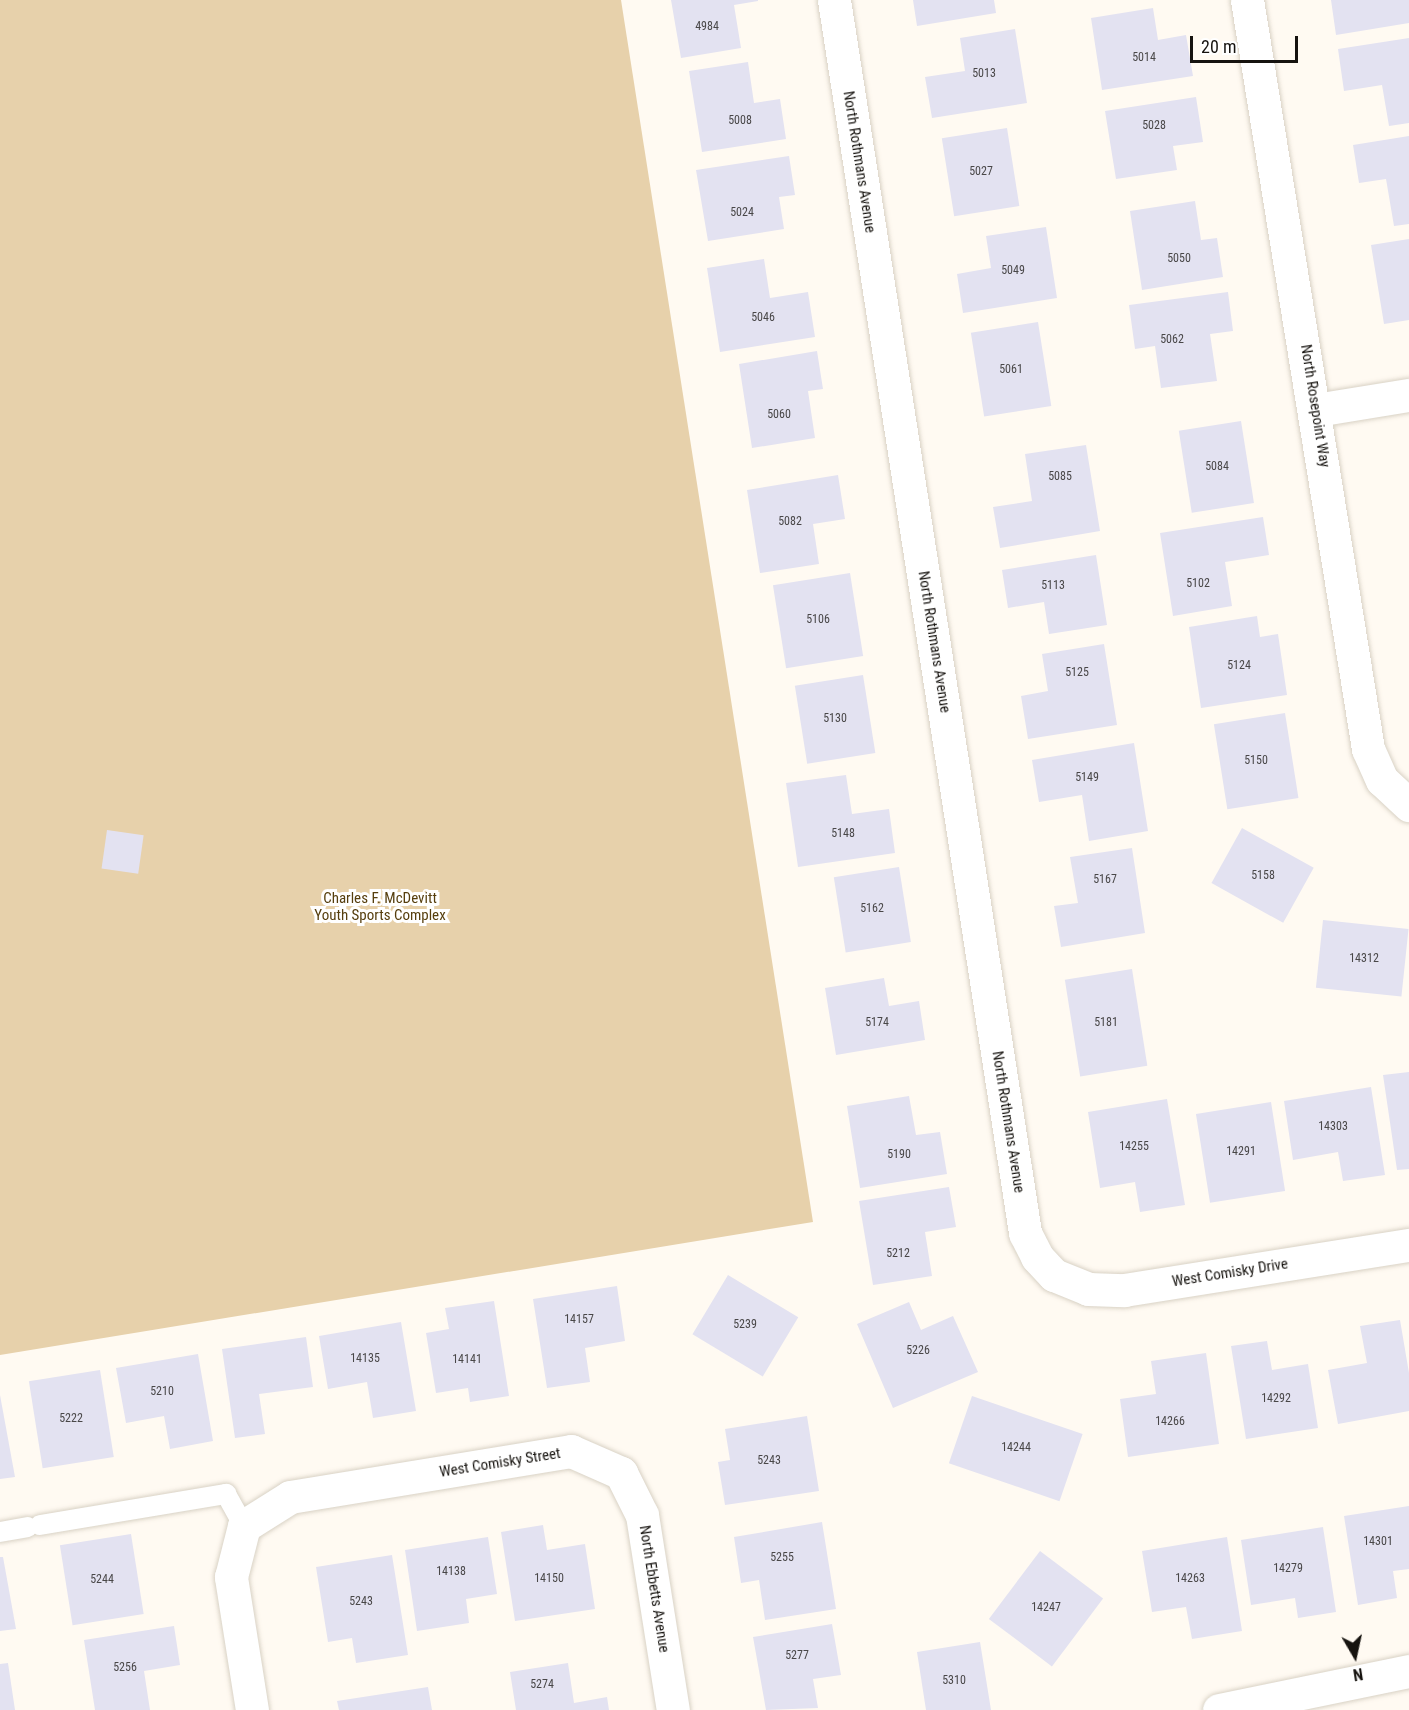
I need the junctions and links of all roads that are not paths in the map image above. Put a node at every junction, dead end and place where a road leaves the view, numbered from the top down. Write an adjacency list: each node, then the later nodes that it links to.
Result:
1 (834, 0): 7 (street, North Rothmans Avenue)
2 (1247, 0): 4 (street, North Rosepoint Way)
3 (1409, 395): 4 (street)
4 (1316, 410): 5 (street, North Rosepoint Way)
5 (1405, 804)
6 (1409, 1245): 7 (street, West Comisky Drive)
7 (1054, 1275)
8 (621, 1473): 9 (street, West Comisky Street); 13 (street, North Ebbetts Avenue)
9 (244, 1526): 10 (lane); 12 (street)
10 (0, 1532)
11 (1409, 1671): 14 (street)
12 (252, 1710)
13 (673, 1710)
14 (1219, 1710)

